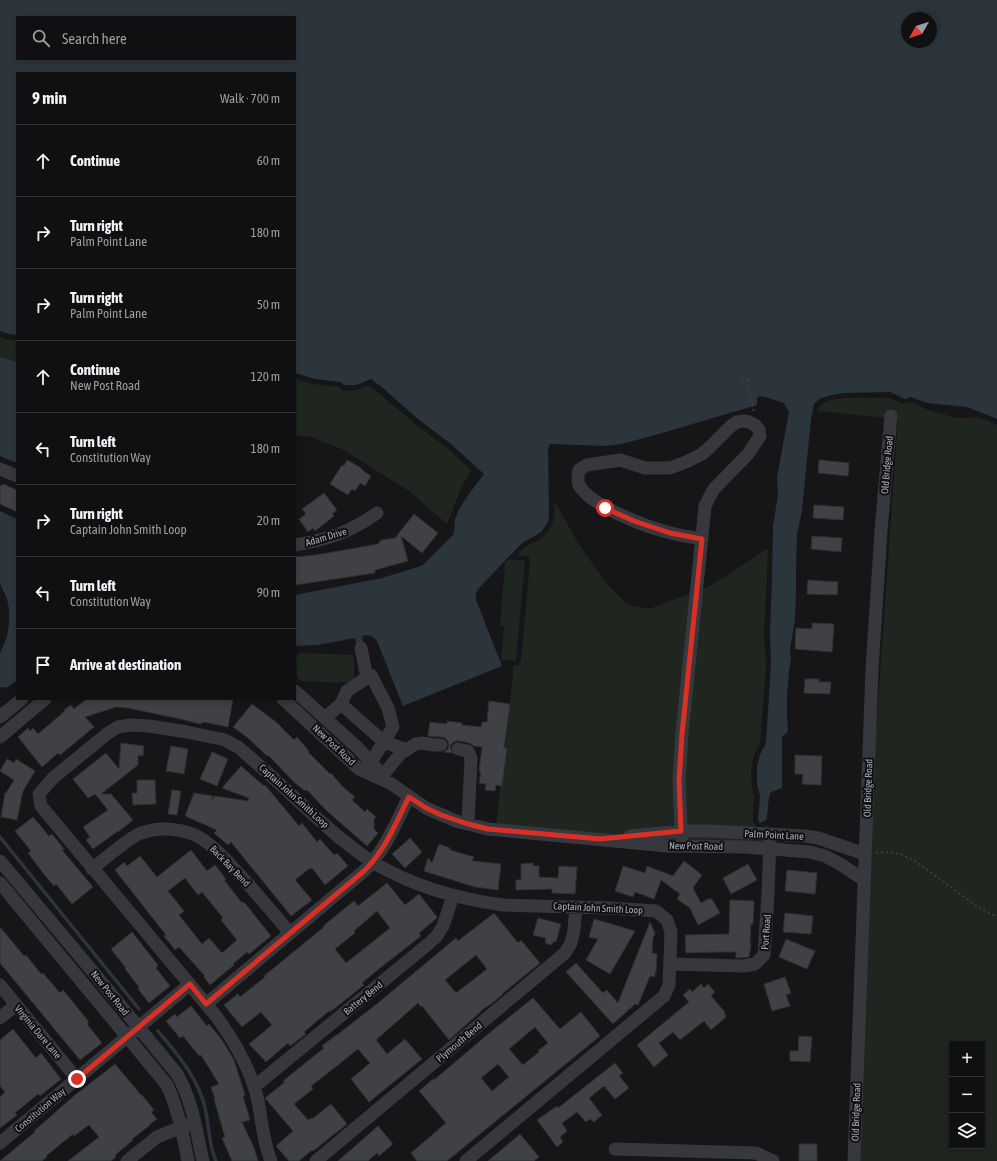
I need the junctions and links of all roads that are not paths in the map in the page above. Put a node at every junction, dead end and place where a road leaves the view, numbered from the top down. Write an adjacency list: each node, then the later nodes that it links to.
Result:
1 (891, 416): 31 (street, Old Bridge Road)
2 (0, 469): 3 (street)
3 (16, 476)
4 (377, 514): 6 (street, Adam Drive)
5 (702, 539): 5 (street); 26 (street)
6 (296, 546)
7 (361, 648): 8 (street)
8 (367, 678): 13 (street); 18 (street)
9 (296, 691): 15 (street, New Post Road)
10 (20, 700): 14 (street)
11 (44, 700): 16 (street)
12 (284, 700): 23 (street, New Post Road)
13 (341, 704): 15 (street); 18 (street)
14 (3, 711): 16 (street)
15 (325, 718): 22 (street, New Post Road)
16 (19, 721): 17 (street)
17 (0, 737)
18 (384, 742): 21 (street); 22 (street)
19 (441, 745): 21 (street)
20 (458, 749): 25 (street)
21 (407, 750): 23 (street)
22 (371, 762): 23 (street, New Post Road)
23 (386, 779): 24 (street, New Post Road)
24 (409, 797): 25 (street, New Post Road); 33 (street)
25 (468, 824): 28 (street, New Post Road)
26 (681, 831): 27 (street, Palm Point Lane); 28 (street, Palm Point Lane); 29 (street)
27 (770, 835): 30 (street, Port Road); 31 (street, Palm Point Lane)
28 (600, 839): 29 (street, New Post Road)
29 (682, 846): 30 (street, New Post Road)
30 (770, 849): 35 (street, New Post Road); 40 (street, Port Road)
31 (865, 854): 35 (street, Old Bridge Road)
32 (0, 860): 46 (street, New Post Road)
33 (373, 862): 34 (street, Captain John Smith Loop); 37 (street, Captain John Smith Loop); 39 (street)
34 (92, 869): 39 (street, Back Bay Bend); 41 (street, Captain John Smith Loop)
35 (864, 880): 61 (street, Old Bridge Road)
36 (0, 883): 47 (street, New Post Road)
37 (453, 896): 38 (street, Captain John Smith Loop); 49 (street, Battery Bend)
38 (576, 907): 40 (street, Captain John Smith Loop); 58 (street, Plymouth Bend)
39 (290, 933): 43 (street)
40 (670, 964): 59 (street, Captain John Smith Loop)
41 (190, 984): 43 (street, Captain John Smith Loop); 46 (street, Constitution Way)
42 (0, 985): 44 (street, Virginia Dare Lane)
43 (206, 1004): 49 (street, Captain John Smith Loop)
44 (16, 1005): 45 (street); 48 (street, Virginia Dare Lane)
45 (0, 1018)
46 (138, 1028): 47 (street, Constitution Way); 50 (street, New Post Road)
47 (128, 1037): 48 (street, Constitution Way); 51 (street, New Post Road)
48 (77, 1079): 52 (street, Constitution Way)
49 (254, 1087): 57 (street, Captain John Smith Loop)
50 (195, 1124): 51 (street); 56 (street, New Post Road)
51 (181, 1127): 54 (street); 55 (street, New Post Road)
52 (0, 1143)
53 (615, 1149): 60 (street)
54 (127, 1161)
55 (188, 1161)
56 (203, 1161)
57 (271, 1161)
58 (316, 1161)
59 (466, 1161)
60 (773, 1161)
61 (854, 1161)

